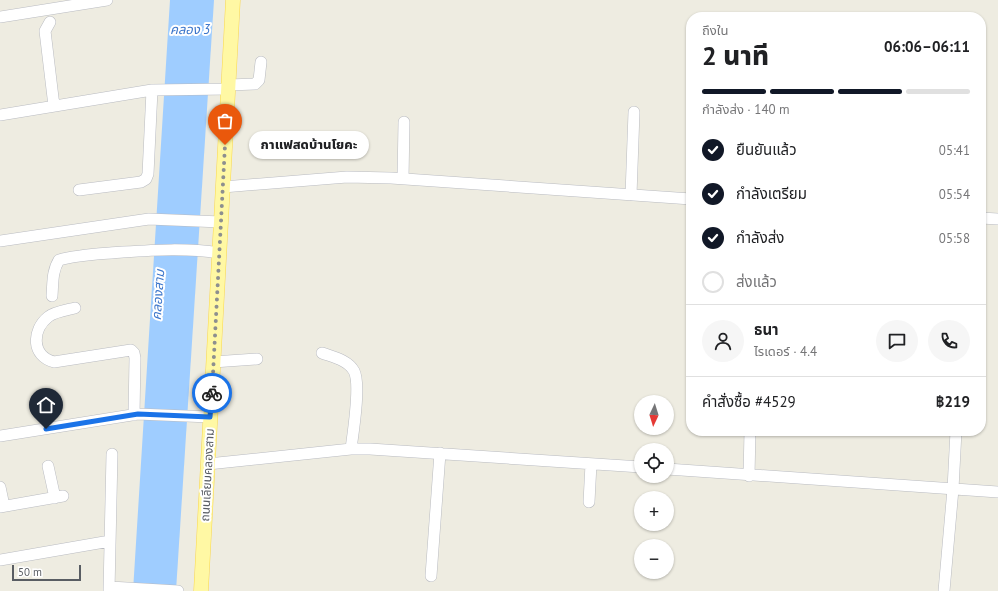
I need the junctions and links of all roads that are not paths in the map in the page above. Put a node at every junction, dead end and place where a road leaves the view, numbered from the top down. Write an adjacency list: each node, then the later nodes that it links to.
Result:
1 (107, 0): 3 (street)
2 (233, 0): 6 (main road, ถนนเลียบคลองสาม)
3 (0, 17)
4 (50, 22): 8 (street)
5 (261, 62): 6 (street)
6 (228, 87): 7 (street); 13 (main road, ถนนเลียบคลองสาม)
7 (155, 90): 8 (street); 14 (street)
8 (54, 106): 10 (street)
9 (634, 112): 15 (street)
10 (0, 115)
11 (404, 122): 12 (street)
12 (403, 179): 13 (street); 15 (street)
13 (223, 187): 19 (main road, ถนนเลียบคลองสาม)
14 (79, 190)
15 (631, 195): 16 (street)
16 (686, 199)
17 (986, 218): 18 (street)
18 (998, 219)
19 (221, 222): 20 (street); 21 (main road, ถนนเลียบคลองสาม)
20 (0, 241)
21 (219, 253): 22 (street); 26 (main road, ถนนเลียบคลองสาม)
22 (52, 296)
23 (75, 308): 27 (street)
24 (322, 353): 32 (street)
25 (257, 359): 26 (street)
26 (213, 362): 28 (main road, ถนนเลียบคลองสาม)
27 (136, 414): 28 (street); 29 (street)
28 (210, 417): 35 (main road, ถนนเลียบคลองสาม)
29 (0, 436)
30 (750, 436): 40 (street)
31 (956, 436): 42 (street)
32 (351, 449): 34 (street); 35 (street)
33 (112, 454): 46 (street)
34 (440, 454): 36 (street); 48 (street)
35 (208, 464): 51 (main road, ถนนเลียบคลองสาม)
36 (591, 464): 38 (street); 44 (street)
37 (48, 466): 45 (street)
38 (634, 467)
39 (674, 470): 40 (street)
40 (748, 476): 42 (street)
41 (0, 487): 45 (street)
42 (953, 489): 43 (street); 52 (street)
43 (998, 492)
44 (589, 502)
45 (2, 507)
46 (110, 541): 47 (street); 49 (street)
47 (0, 560)
48 (431, 576)
49 (110, 589): 50 (street)
50 (178, 591)
51 (201, 591)
52 (944, 591)

